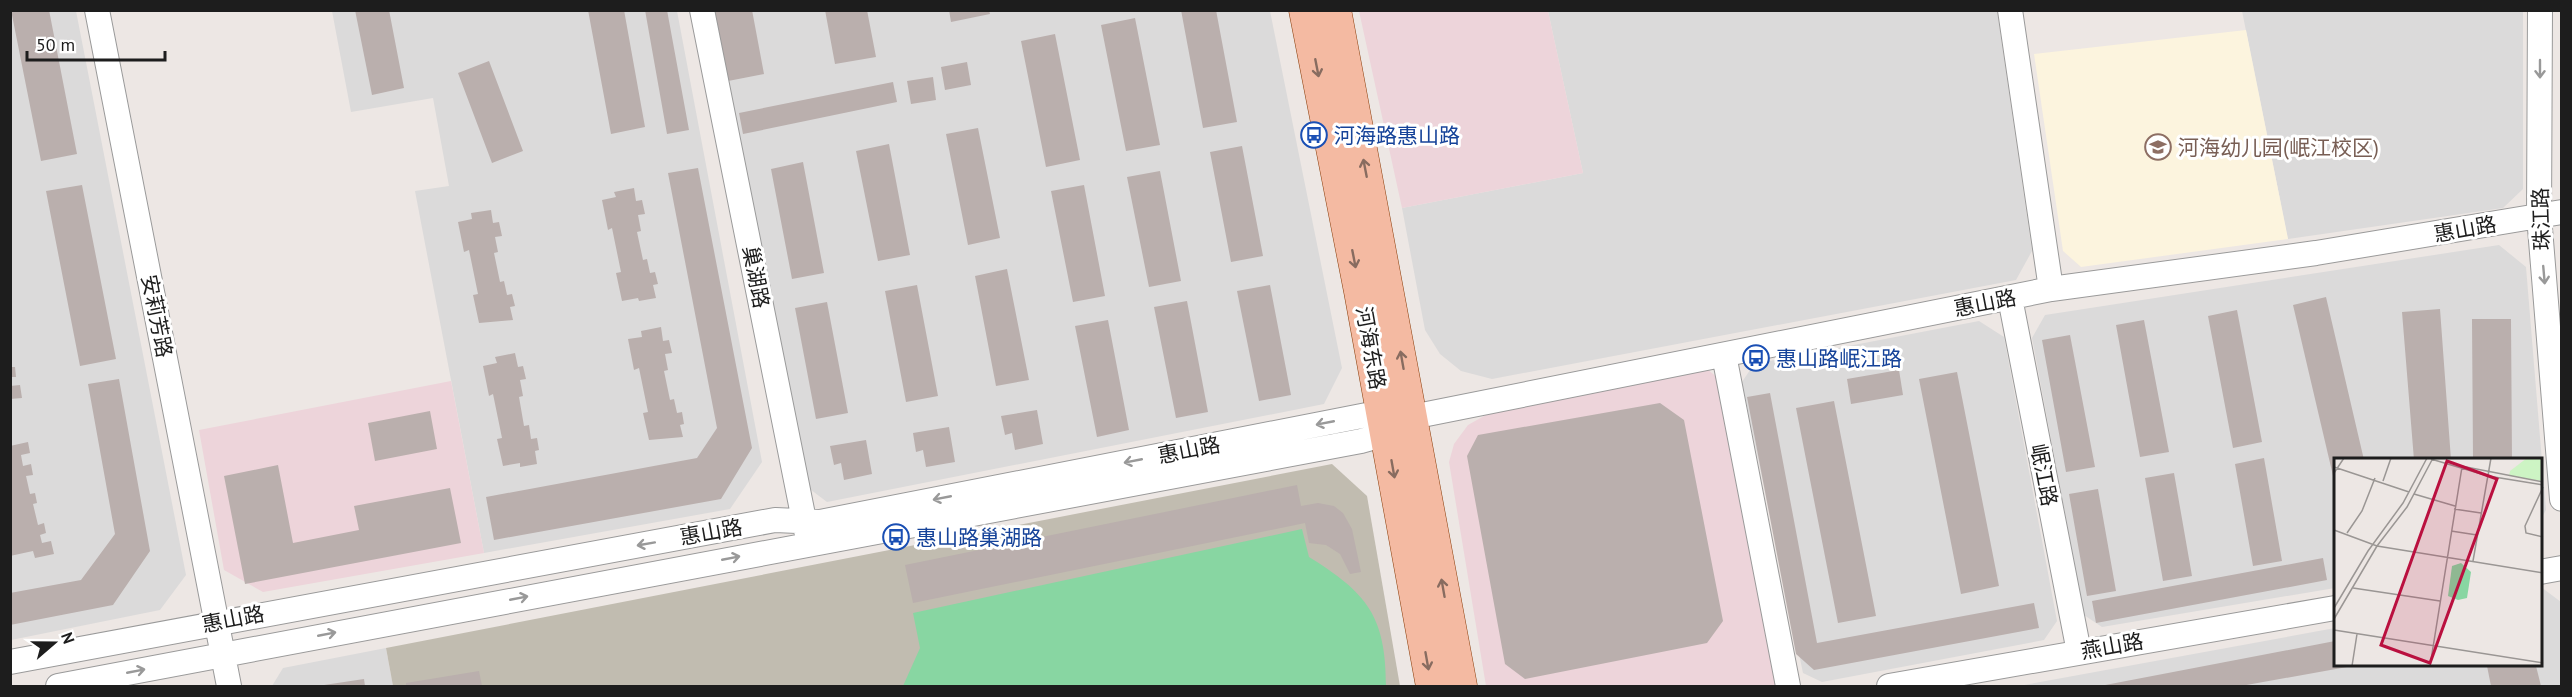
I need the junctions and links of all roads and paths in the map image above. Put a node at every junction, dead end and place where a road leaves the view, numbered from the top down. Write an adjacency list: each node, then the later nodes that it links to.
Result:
1 (97, 10): 17 (street, 安莉芳路)
2 (702, 10): 13 (street, 巢湖路)
3 (1305, 10): 11 (main road, 河海东路, one-way to 11)
4 (1335, 10): 11 (main road, 河海东路, one-way to 4)
5 (2010, 10): 8 (street)
6 (2540, 10): 7 (street, 珠江路, one-way to 7)
7 (2550, 214): 8 (street, 惠山路); 12 (street, 珠江路, one-way to 12)
8 (2051, 290): 9 (street, 惠山路)
9 (2010, 298): 10 (street, 惠山路); 18 (street, 岷江路)
10 (1724, 355): 11 (street, 惠山路); 25 (street)
11 (1394, 421): 13 (street, 惠山路); 23 (main road, 河海东路, one-way to 23); 24 (main road, 河海东路, one-way to 11)
12 (2562, 499)
13 (807, 533): 17 (street, 惠山路, one-way to 17); 19 (street, 惠山路, one-way to 13)
14 (2562, 568): 15 (street)
15 (2542, 572)
16 (2334, 608): 18 (street, 燕山路)
17 (217, 622): 19 (street, 安莉芳路); 20 (street, 惠山路)
18 (2079, 652): 26 (street, 燕山路)
19 (223, 654): 21 (street, 惠山路, one-way to 19); 22 (street, 安莉芳路)
20 (10, 662)
21 (58, 687)
22 (229, 687)
23 (1432, 687)
24 (1461, 687)
25 (1788, 687)
26 (1889, 687)

